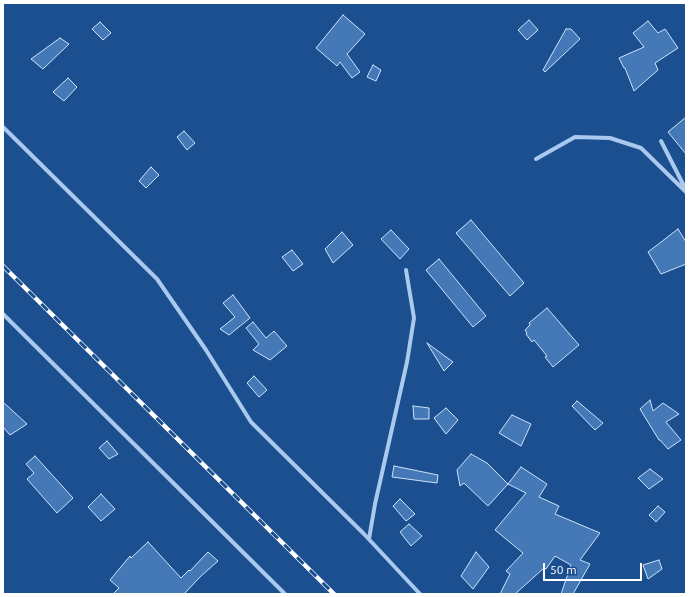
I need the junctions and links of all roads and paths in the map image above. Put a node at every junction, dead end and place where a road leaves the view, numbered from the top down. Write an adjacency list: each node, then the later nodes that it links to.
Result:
1 (3, 127): 7 (street)
2 (661, 141): 4 (street)
3 (536, 159): 4 (street)
4 (686, 191)
5 (406, 270): 7 (street)
6 (3, 314): 8 (street)
7 (369, 540): 9 (street)
8 (285, 594)
9 (420, 594)

